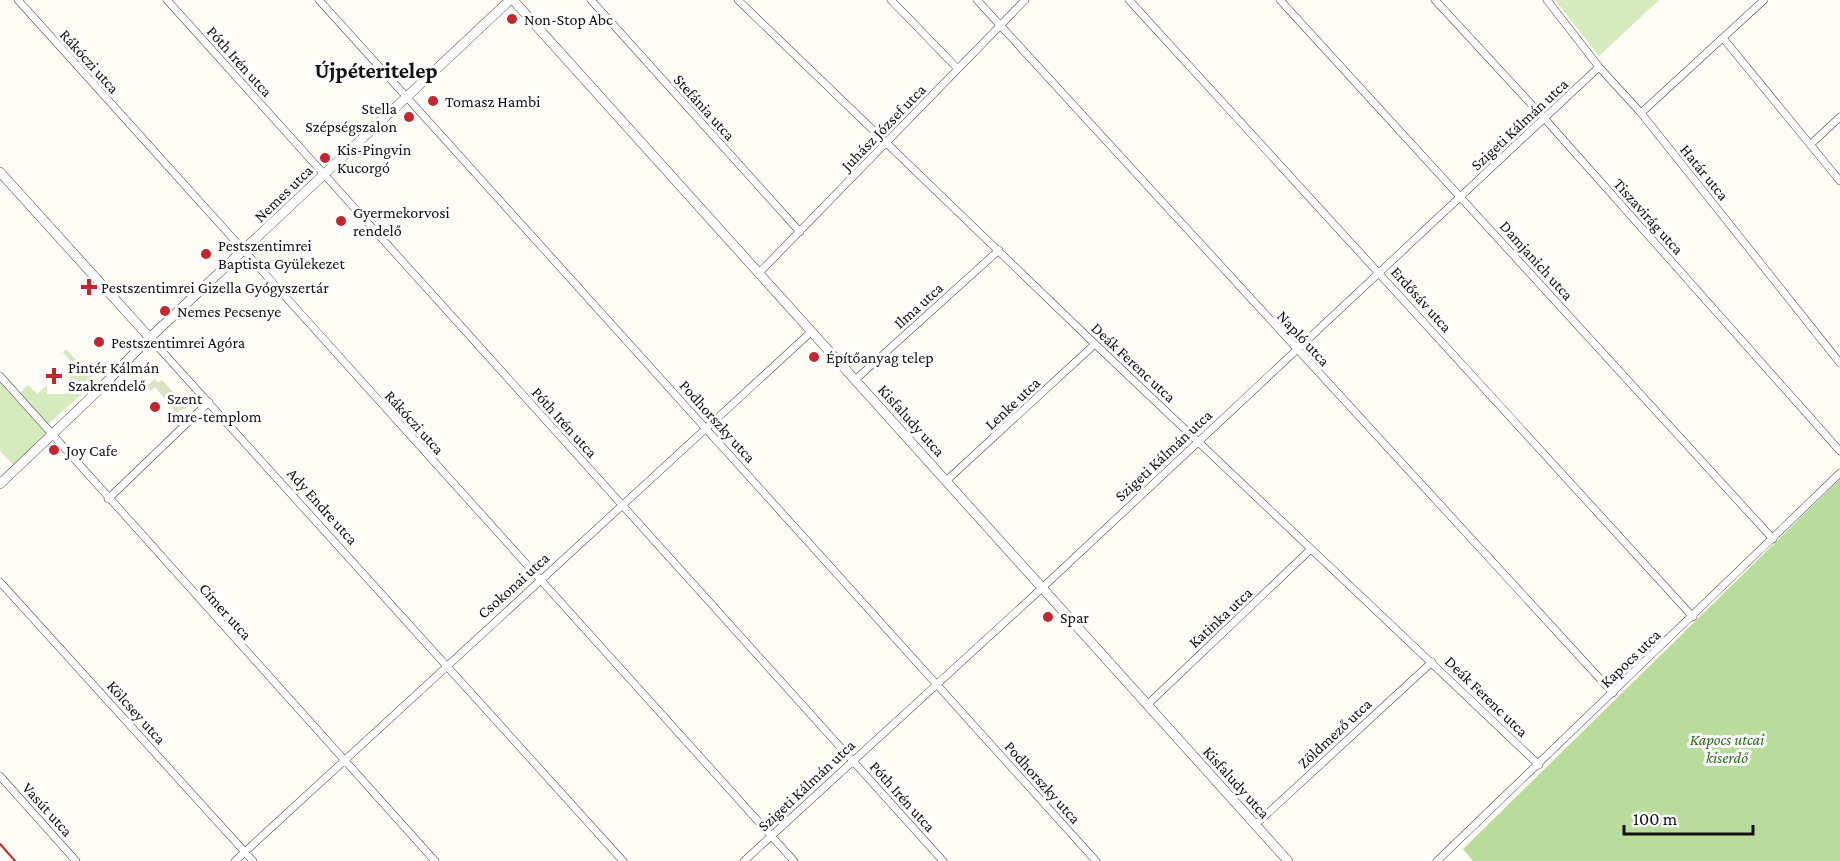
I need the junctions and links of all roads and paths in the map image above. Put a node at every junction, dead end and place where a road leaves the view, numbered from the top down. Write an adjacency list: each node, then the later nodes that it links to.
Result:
1 (18, 0): 31 (street, Rákóczi utca)
2 (167, 0): 26 (street, Póth Irén utca)
3 (320, 0): 19 (street, Podhorszky utca)
4 (512, 0): 19 (street, Nemes utca); 33 (street, Kisfaludy utca)
5 (591, 0): 29 (street, Stefánia utca)
6 (738, 0): 23 (street, Deák Ferenc utca)
7 (891, 0): 18 (street)
8 (977, 0): 15 (street, Napló utca)
9 (1025, 0): 15 (street, Juhász József utca)
10 (1129, 0): 32 (street, Erdősáv utca)
11 (1280, 0): 28 (street, Damjanich utca)
12 (1435, 0): 22 (street, Tiszavirág utca)
13 (1547, 0): 17 (street, Határ utca)
14 (1764, 0): 16 (street)
15 (1000, 25): 18 (street, Juhász József utca); 37 (street, Napló utca)
16 (1723, 38): 20 (street); 24 (street)
17 (1599, 67): 20 (street, Határ utca); 22 (street, Szigeti Kálmán utca)
18 (958, 69): 23 (street, Juhász József utca)
19 (408, 97): 26 (street, Nemes utca); 42 (street, Podhorszky utca)
20 (1641, 113): 38 (street, Határ utca)
21 (1840, 117): 24 (street)
22 (1544, 118): 28 (street, Szigeti Kálmán utca); 45 (street, Tiszavirág utca)
23 (886, 144): 29 (street, Juhász József utca); 30 (street, Deák Ferenc utca)
24 (1811, 144): 27 (street)
25 (0, 172): 35 (street, Ady Endre utca)
26 (324, 174): 31 (street, Nemes utca); 50 (street, Póth Irén utca)
27 (1840, 181)
28 (1461, 196): 32 (street, Szigeti Kálmán utca); 51 (street, Damjanich utca)
29 (800, 232): 33 (street, Juhász József utca)
30 (999, 250): 36 (street, Deák Ferenc utca); 40 (street, Ilma utca)
31 (244, 253): 35 (street, Nemes utca); 53 (street, Rákóczi utca)
32 (1379, 272): 37 (street, Szigeti Kálmán utca); 56 (street, Erdősáv utca)
33 (759, 273): 34 (street, Kisfaludy utca)
34 (811, 332): 40 (street, Kisfaludy utca); 42 (street, Csokonai utca)
35 (150, 338): 41 (street, Ady Endre utca); 43 (street, Nemes utca)
36 (1095, 344): 44 (street, Deák Ferenc utca); 47 (street, Lenke utca)
37 (1296, 350): 44 (street, Szigeti Kálmán utca); 60 (street, Napló utca)
38 (1840, 363)
39 (0, 376): 43 (street, Címer utca)
40 (855, 380): 47 (street, Kisfaludy utca)
41 (209, 402): 49 (street); 58 (street, Ady Endre utca)
42 (706, 428): 50 (street, Csokonai utca); 59 (street, Podhorszky utca)
43 (51, 435): 48 (street, Nemes utca); 49 (street, Címer utca)
44 (1198, 441): 52 (street, Deák Ferenc utca); 55 (street, Szigeti Kálmán utca)
45 (1840, 451)
46 (1840, 473): 51 (street, Kapocs utca)
47 (946, 481): 55 (street, Kisfaludy utca)
48 (0, 484)
49 (108, 499): 63 (street, Címer utca)
50 (622, 505): 53 (street, Csokonai utca); 62 (street, Póth Irén utca)
51 (1773, 539): 56 (street, Kapocs utca)
52 (1311, 549): 57 (street, Deák Ferenc utca); 61 (street, Katinka utca)
53 (539, 580): 58 (street, Csokonai utca); 67 (street, Rákóczi utca)
54 (0, 582): 68 (street, Kölcsey utca)
55 (1041, 589): 59 (street, Szigeti Kálmán utca); 61 (street, Kisfaludy utca)
56 (1693, 617): 60 (street, Kapocs utca)
57 (1432, 662): 64 (street, Deák Ferenc utca); 66 (street, Zöldmező utca)
58 (446, 665): 63 (street, Csokonai utca); 73 (street, Ady Endre utca)
59 (935, 683): 62 (street, Szigeti Kálmán utca); 77 (street, Podhorszky utca)
60 (1613, 693): 64 (street, Kapocs utca)
61 (1147, 705): 66 (street, Kisfaludy utca)
62 (853, 760): 67 (street, Szigeti Kálmán utca); 76 (street, Póth Irén utca)
63 (344, 761): 68 (street, Csokonai utca); 72 (street, Címer utca)
64 (1539, 765): 79 (street, Kapocs utca)
65 (0, 776): 69 (street, Vasút utca)
66 (1255, 825): 78 (street, Kisfaludy utca)
67 (771, 835): 74 (street, Szigeti Kálmán utca); 75 (street, Rákóczi utca)
68 (245, 852): 70 (street, Csokonai utca); 71 (street, Kölcsey utca)
69 (76, 861)
70 (235, 861)
71 (253, 861)
72 (435, 861)
73 (622, 861)
74 (744, 861)
75 (794, 861)
76 (943, 861)
77 (1096, 861)
78 (1288, 861)
79 (1437, 861)

